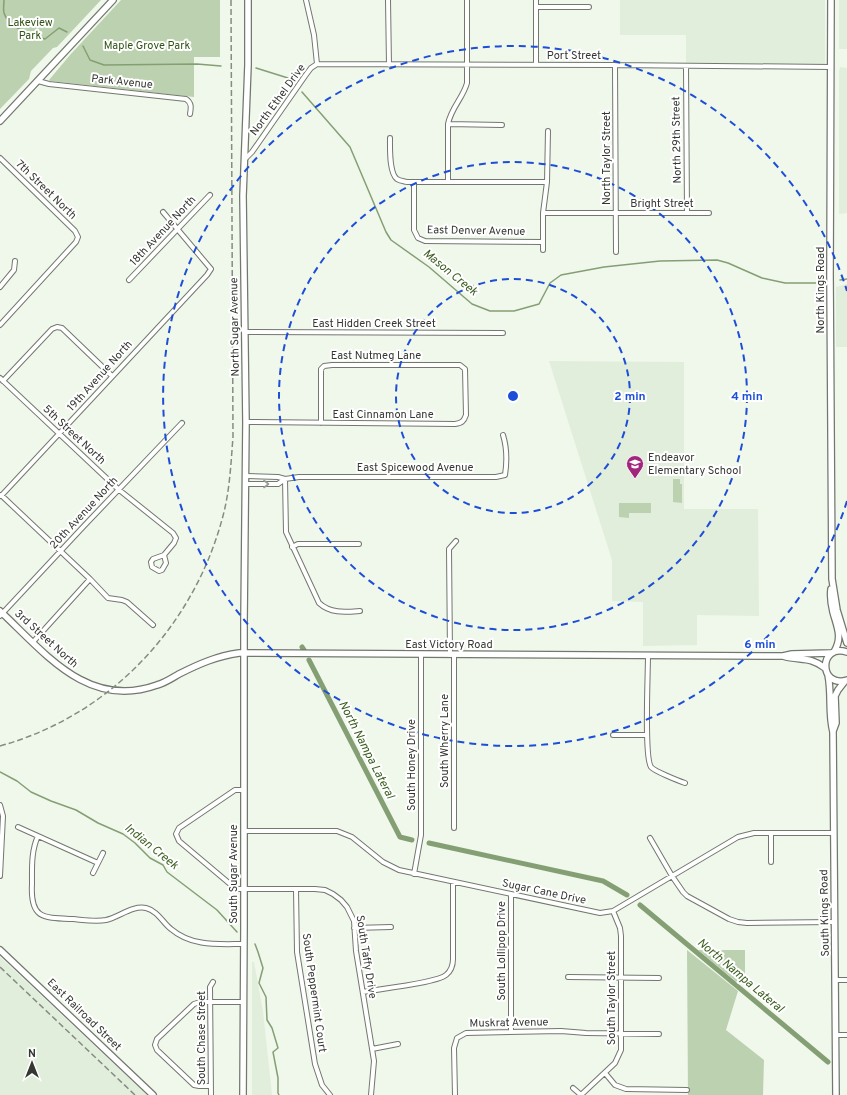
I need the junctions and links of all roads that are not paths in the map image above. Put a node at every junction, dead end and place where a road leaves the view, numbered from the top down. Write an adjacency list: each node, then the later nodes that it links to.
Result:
1 (113, 0): 17 (street)
2 (248, 0): 25 (street, North Sugar Avenue)
3 (306, 0): 10 (street, North Ethel Drive)
4 (388, 0): 11 (street)
5 (467, 0): 12 (street)
6 (536, 0): 8 (street)
7 (831, 0): 16 (street, North Kings Road)
8 (536, 7): 9 (street); 13 (street)
9 (589, 7)
10 (317, 64): 11 (street, Port Street); 25 (street, North Ethel Drive)
11 (389, 64): 12 (street, Port Street)
12 (467, 65): 13 (street, Port Street); 20 (street)
13 (536, 65): 14 (street, Port Street)
14 (616, 65): 15 (street, Port Street); 32 (street, North Taylor Street)
15 (686, 66): 16 (street, Port Street); 33 (street, North 29th Street)
16 (831, 67): 64 (street, North Kings Road)
17 (38, 81): 18 (street, Park Avenue); 19 (street)
18 (190, 114)
19 (0, 121)
20 (448, 124): 21 (street); 27 (street)
21 (502, 125)
22 (548, 131): 28 (street)
23 (390, 138): 26 (street)
24 (0, 158): 42 (street, 7th Street North)
25 (244, 160): 43 (street, North Sugar Avenue)
26 (414, 182): 27 (street); 36 (street, East Denver Avenue)
27 (448, 182): 28 (street)
28 (547, 182): 31 (street)
29 (210, 195): 35 (street, 18th Avenue North)
30 (163, 212): 35 (street)
31 (543, 213): 32 (street, Bright Street); 36 (street)
32 (616, 213): 33 (street, Bright Street); 38 (street, North Taylor Street)
33 (687, 213): 34 (street, Bright Street)
34 (709, 213)
35 (177, 229): 40 (street, 18th Avenue North); 46 (street, 19th Avenue North)
36 (543, 242): 37 (street)
37 (543, 250)
38 (616, 252)
39 (15, 261): 41 (street)
40 (129, 280)
41 (0, 287)
42 (0, 325)
43 (244, 332): 44 (street, East Hidden Creek Street); 48 (street, North Sugar Avenue)
44 (503, 333)
45 (463, 367): 50 (street, East Nutmeg Lane); 50 (street, East Cinnamon Lane)
46 (112, 376): 47 (street); 51 (street, 19th Avenue North)
47 (2, 379): 51 (street, 5th Street North)
48 (246, 422): 50 (street, East Cinnamon Lane); 53 (street, North Sugar Avenue)
49 (182, 423): 56 (street, 20th Avenue North)
50 (320, 423)
51 (60, 434): 56 (street, 5th Street North); 57 (street, 19th Avenue North)
52 (503, 435): 54 (street, East Spicewood Avenue)
53 (246, 476): 54 (street, East Spicewood Avenue); 55 (street, North Sugar Avenue)
54 (285, 479): 55 (street, East Spicewood Avenue, one-way to 54); 60 (street)
55 (246, 484): 71 (street, North Sugar Avenue)
56 (118, 489): 61 (street, 20th Avenue North); 62 (street, 5th Street North)
57 (1, 495): 61 (street)
58 (456, 540): 74 (street, South Wherry Lane)
59 (359, 544): 60 (street)
60 (292, 547): 65 (street)
61 (60, 551): 63 (street); 66 (street, 20th Avenue North)
62 (164, 555)
63 (90, 579): 67 (street); 68 (street)
64 (832, 579): 69 (street, North Kings Road); 72 (street, North Kings Road)
65 (360, 611)
66 (1, 613): 68 (street, 3rd Street North)
67 (153, 625)
68 (33, 642): 80 (street, 3rd Street North)
69 (847, 643)
70 (847, 652): 72 (street, East Victory Road)
71 (244, 653): 73 (street, East Victory Road); 80 (street, East Victory Road); 85 (street, South Sugar Avenue)
72 (832, 653): 76 (street, East Victory Road); 77 (street, North Kings Road)
73 (421, 655): 74 (street, East Victory Road); 98 (street, South Honey Drive)
74 (452, 655): 75 (street, East Victory Road); 88 (street, South Wherry Lane)
75 (648, 656): 76 (street, East Victory Road); 83 (street)
76 (783, 656): 77 (street, East Victory Road)
77 (825, 668): 78 (street, South Kings Road)
78 (828, 675): 79 (street); 81 (street, South Kings Road)
79 (846, 680): 81 (street, South Kings Road)
80 (124, 691)
81 (833, 732): 91 (street, South Kings Road)
82 (613, 734): 83 (street)
83 (647, 735): 84 (street)
84 (685, 783)
85 (244, 790): 89 (street, South Sugar Avenue); 102 (street)
86 (0, 805): 99 (street)
87 (18, 827): 92 (street)
88 (454, 828)
89 (244, 830): 98 (street, Sugar Cane Drive); 102 (street, South Sugar Avenue)
90 (771, 833): 91 (street, Sugar Cane Drive); 95 (street); 100 (street, Sugar Cane Drive)
91 (834, 833): 106 (street, South Kings Road)
92 (38, 836): 96 (street); 109 (street)
93 (650, 838): 100 (street)
94 (103, 853): 96 (street)
95 (771, 862)
96 (98, 863): 97 (street)
97 (94, 872)
98 (414, 874): 101 (street, Sugar Cane Drive)
99 (0, 876)
100 (672, 876): 105 (street, Sugar Cane Drive); 106 (street)
101 (453, 882): 104 (street, Sugar Cane Drive); 117 (street)
102 (244, 889): 103 (street, South Taffy Drive); 109 (street, South Sugar Avenue)
103 (296, 889): 108 (street, South Taffy Drive); 134 (street, South Peppermint Court)
104 (511, 894): 105 (street, Sugar Cane Drive); 120 (street, South Lollipop Drive)
105 (613, 911): 112 (street, South Taylor Street)
106 (835, 922): 114 (street, South Kings Road)
107 (391, 927): 108 (street)
108 (354, 928): 117 (street, South Taffy Drive)
109 (244, 944): 119 (street, South Sugar Avenue)
110 (0, 950): 131 (street, East Railroad Street)
111 (568, 977): 112 (street)
112 (621, 978): 113 (street); 121 (street, South Taylor Street)
113 (658, 978)
114 (836, 980): 115 (street); 123 (street, South Kings Road)
115 (847, 980)
116 (213, 982): 118 (street, South Chase Street)
117 (363, 992): 126 (street, South Taffy Drive)
118 (210, 1002): 119 (street); 128 (street, South Chase Street); 128 (street)
119 (243, 1002): 133 (street, South Sugar Avenue)
120 (511, 1032): 121 (street, Muskrat Avenue); 136 (street, Muskrat Avenue)
121 (621, 1034): 122 (street, Muskrat Avenue); 127 (street, South Taylor Street)
122 (659, 1034)
123 (836, 1035): 124 (street); 138 (street, South Kings Road)
124 (847, 1035)
125 (398, 1044): 126 (street)
126 (372, 1049): 135 (street, South Taffy Drive)
127 (605, 1073): 130 (street); 137 (street, South Taylor Street)
128 (211, 1086): 132 (street, South Chase Street)
129 (573, 1088): 137 (street)
130 (687, 1090)
131 (154, 1095)
132 (211, 1095)
133 (243, 1095)
134 (330, 1095)
135 (371, 1095)
136 (455, 1095)
137 (581, 1095)
138 (836, 1095)

